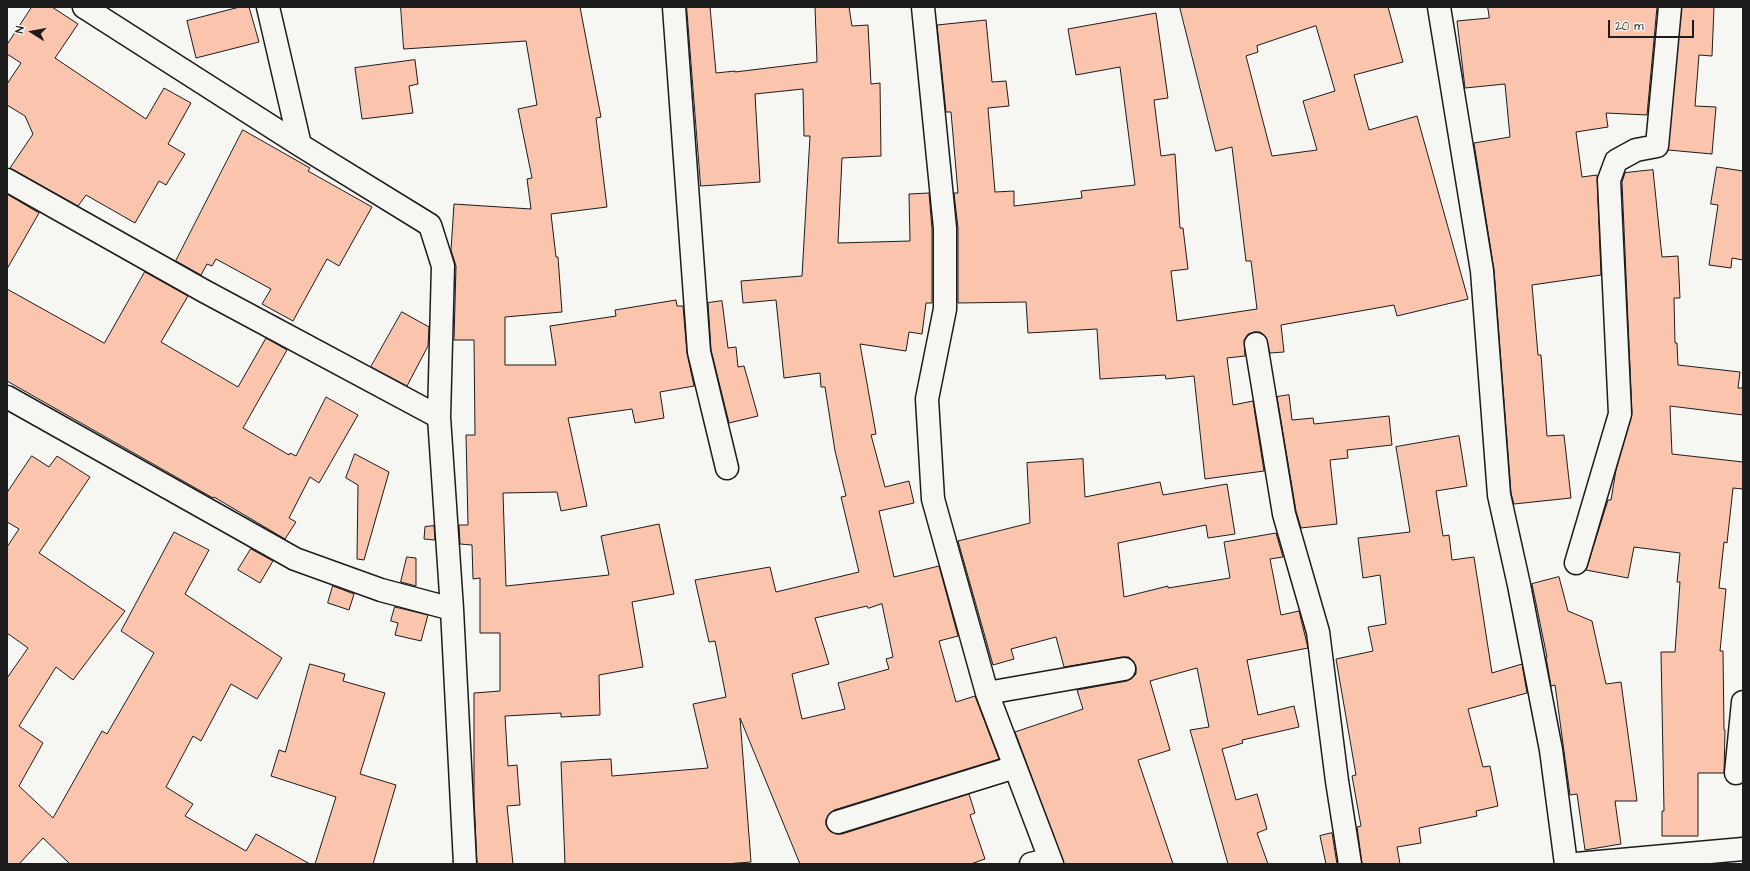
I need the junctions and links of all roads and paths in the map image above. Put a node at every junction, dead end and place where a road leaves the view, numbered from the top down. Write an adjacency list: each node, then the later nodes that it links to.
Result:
1 (268, 7): 7 (street)
2 (674, 7): 12 (street)
3 (924, 7): 16 (street)
4 (1439, 7): 26 (street)
5 (1670, 7): 13 (street)
6 (89, 9): 7 (street)
7 (300, 145): 11 (street)
8 (7, 180): 11 (street)
9 (1256, 344): 25 (street)
10 (7, 397): 14 (street)
11 (439, 417): 14 (street)
12 (727, 468)
13 (1576, 563)
14 (452, 609): 24 (street)
15 (1124, 669): 16 (street)
16 (987, 693): 18 (street)
17 (1743, 702): 19 (street)
18 (1015, 767): 20 (street); 23 (street)
19 (1736, 773)
20 (838, 822)
21 (1743, 849): 22 (street)
22 (1690, 859): 27 (street)
23 (1044, 862)
24 (465, 864)
25 (1350, 864)
26 (1566, 864)
27 (1576, 864)

